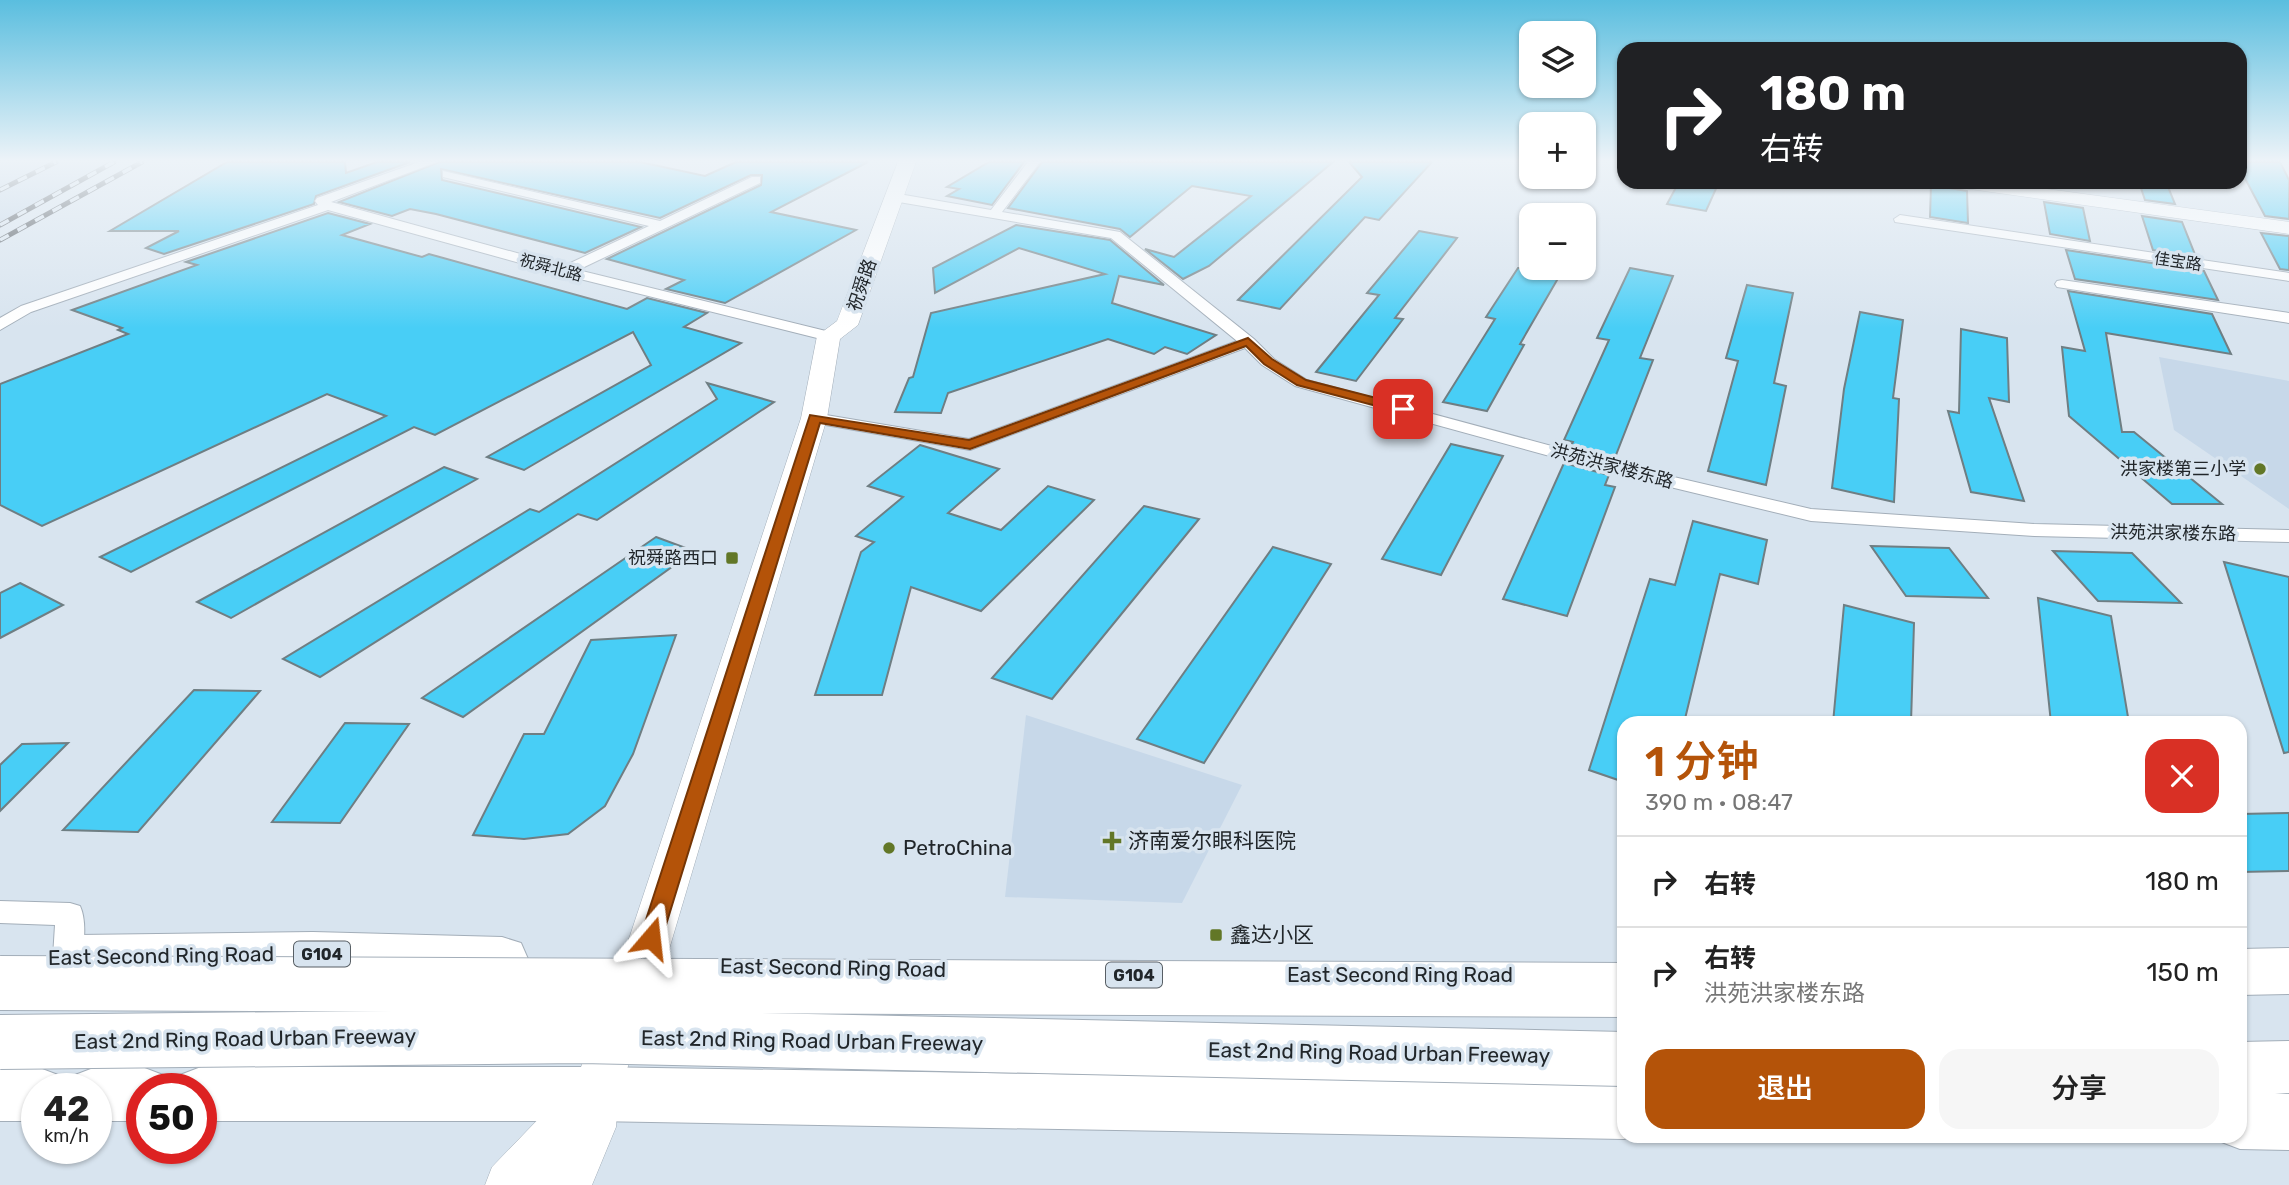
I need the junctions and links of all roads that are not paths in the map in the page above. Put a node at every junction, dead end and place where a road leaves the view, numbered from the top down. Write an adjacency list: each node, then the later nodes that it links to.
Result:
1 (294, 217): 15 (street)
2 (368, 217): 11 (street, 祝舜北路)
3 (629, 217): 9 (street)
4 (677, 217): 9 (street)
5 (886, 217): 16 (main road, 祝舜路)
6 (1013, 217): 17 (street, 洪苑洪家楼东路)
7 (2212, 217): 10 (main road)
8 (1900, 219): 12 (street, 佳宝路)
9 (661, 225): 11 (street)
10 (2289, 228)
11 (565, 271): 16 (street, 祝舜北路)
12 (2289, 277)
13 (2062, 284): 14 (street)
14 (2289, 318)
15 (0, 325)
16 (829, 336): 18 (main road)
17 (1248, 341): 18 (street); 19 (street, 洪苑洪家楼东路)
18 (814, 418): 23 (main road)
19 (2289, 536)
20 (0, 912): 21 (street)
21 (67, 957): 22 (highway, East Second Ring Road / G104); 23 (highway, East Second Ring Road / G104)
22 (0, 958)
23 (643, 963): 26 (highway, East Second Ring Road / G104); 38 (main road)
24 (2289, 971): 25 (highway)
25 (2247, 972)
26 (1617, 976)
27 (0, 983): 30 (highway, bridge)
28 (2247, 989): 29 (highway)
29 (2289, 989)
30 (1617, 990)
31 (0, 1042): 32 (highway, East 2nd Ring Road Urban Freeway, bridge)
32 (1617, 1059)
33 (2289, 1067): 34 (highway)
34 (2247, 1068)
35 (0, 1094): 36 (highway)
36 (21, 1094)
37 (217, 1094): 38 (highway)
38 (594, 1094): 39 (highway); 42 (main road); 43 (main road)
39 (1617, 1111)
40 (2247, 1121): 41 (highway)
41 (2289, 1122)
42 (510, 1185)
43 (564, 1185)

